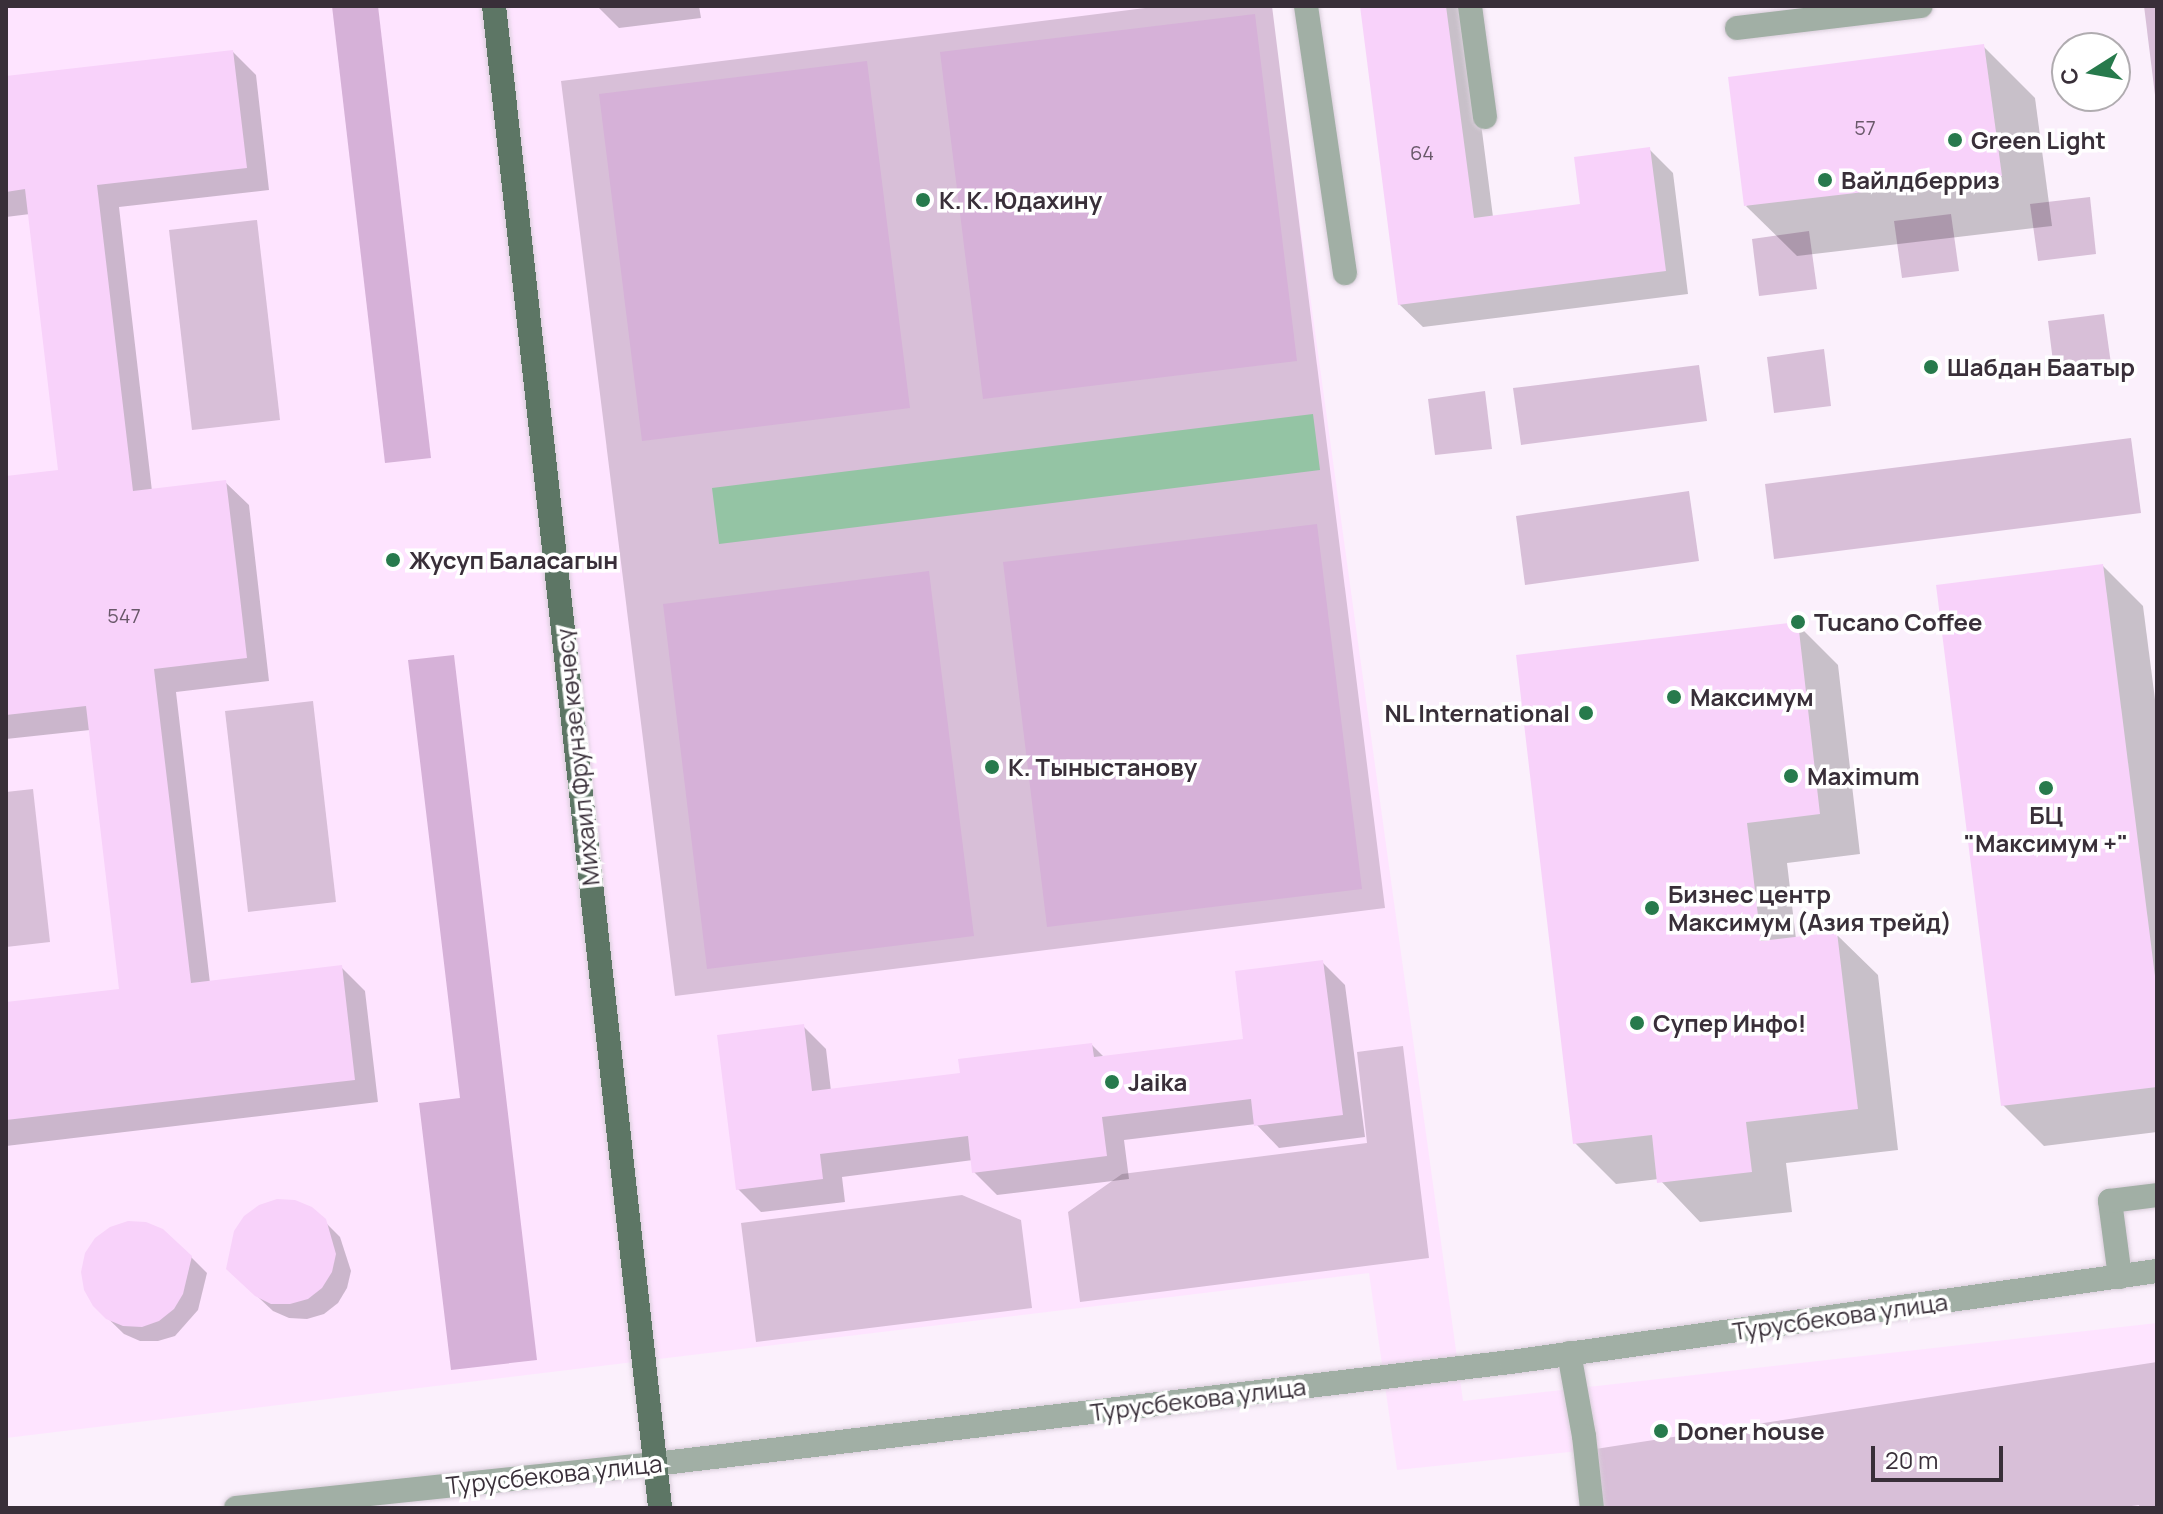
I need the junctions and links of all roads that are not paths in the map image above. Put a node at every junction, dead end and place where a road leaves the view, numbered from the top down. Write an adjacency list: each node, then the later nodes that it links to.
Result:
1 (494, 6): 12 (main road, Михаил Фрунзе көчөсү)
2 (1306, 6): 7 (street)
3 (1470, 6): 6 (street)
4 (1921, 6): 5 (street)
5 (1737, 28)
6 (1485, 117)
7 (1345, 273)
8 (2157, 1195): 10 (street)
9 (2157, 1271): 10 (street, Турусбекова улица)
10 (2120, 1277): 11 (street, Турусбекова улица)
11 (1569, 1353): 12 (street, Турусбекова улица); 15 (street)
12 (655, 1464): 13 (street, Турусбекова улица); 14 (main road, Михаил Фрунзе көчөсү)
13 (236, 1508)
14 (660, 1508)
15 (1592, 1508)

